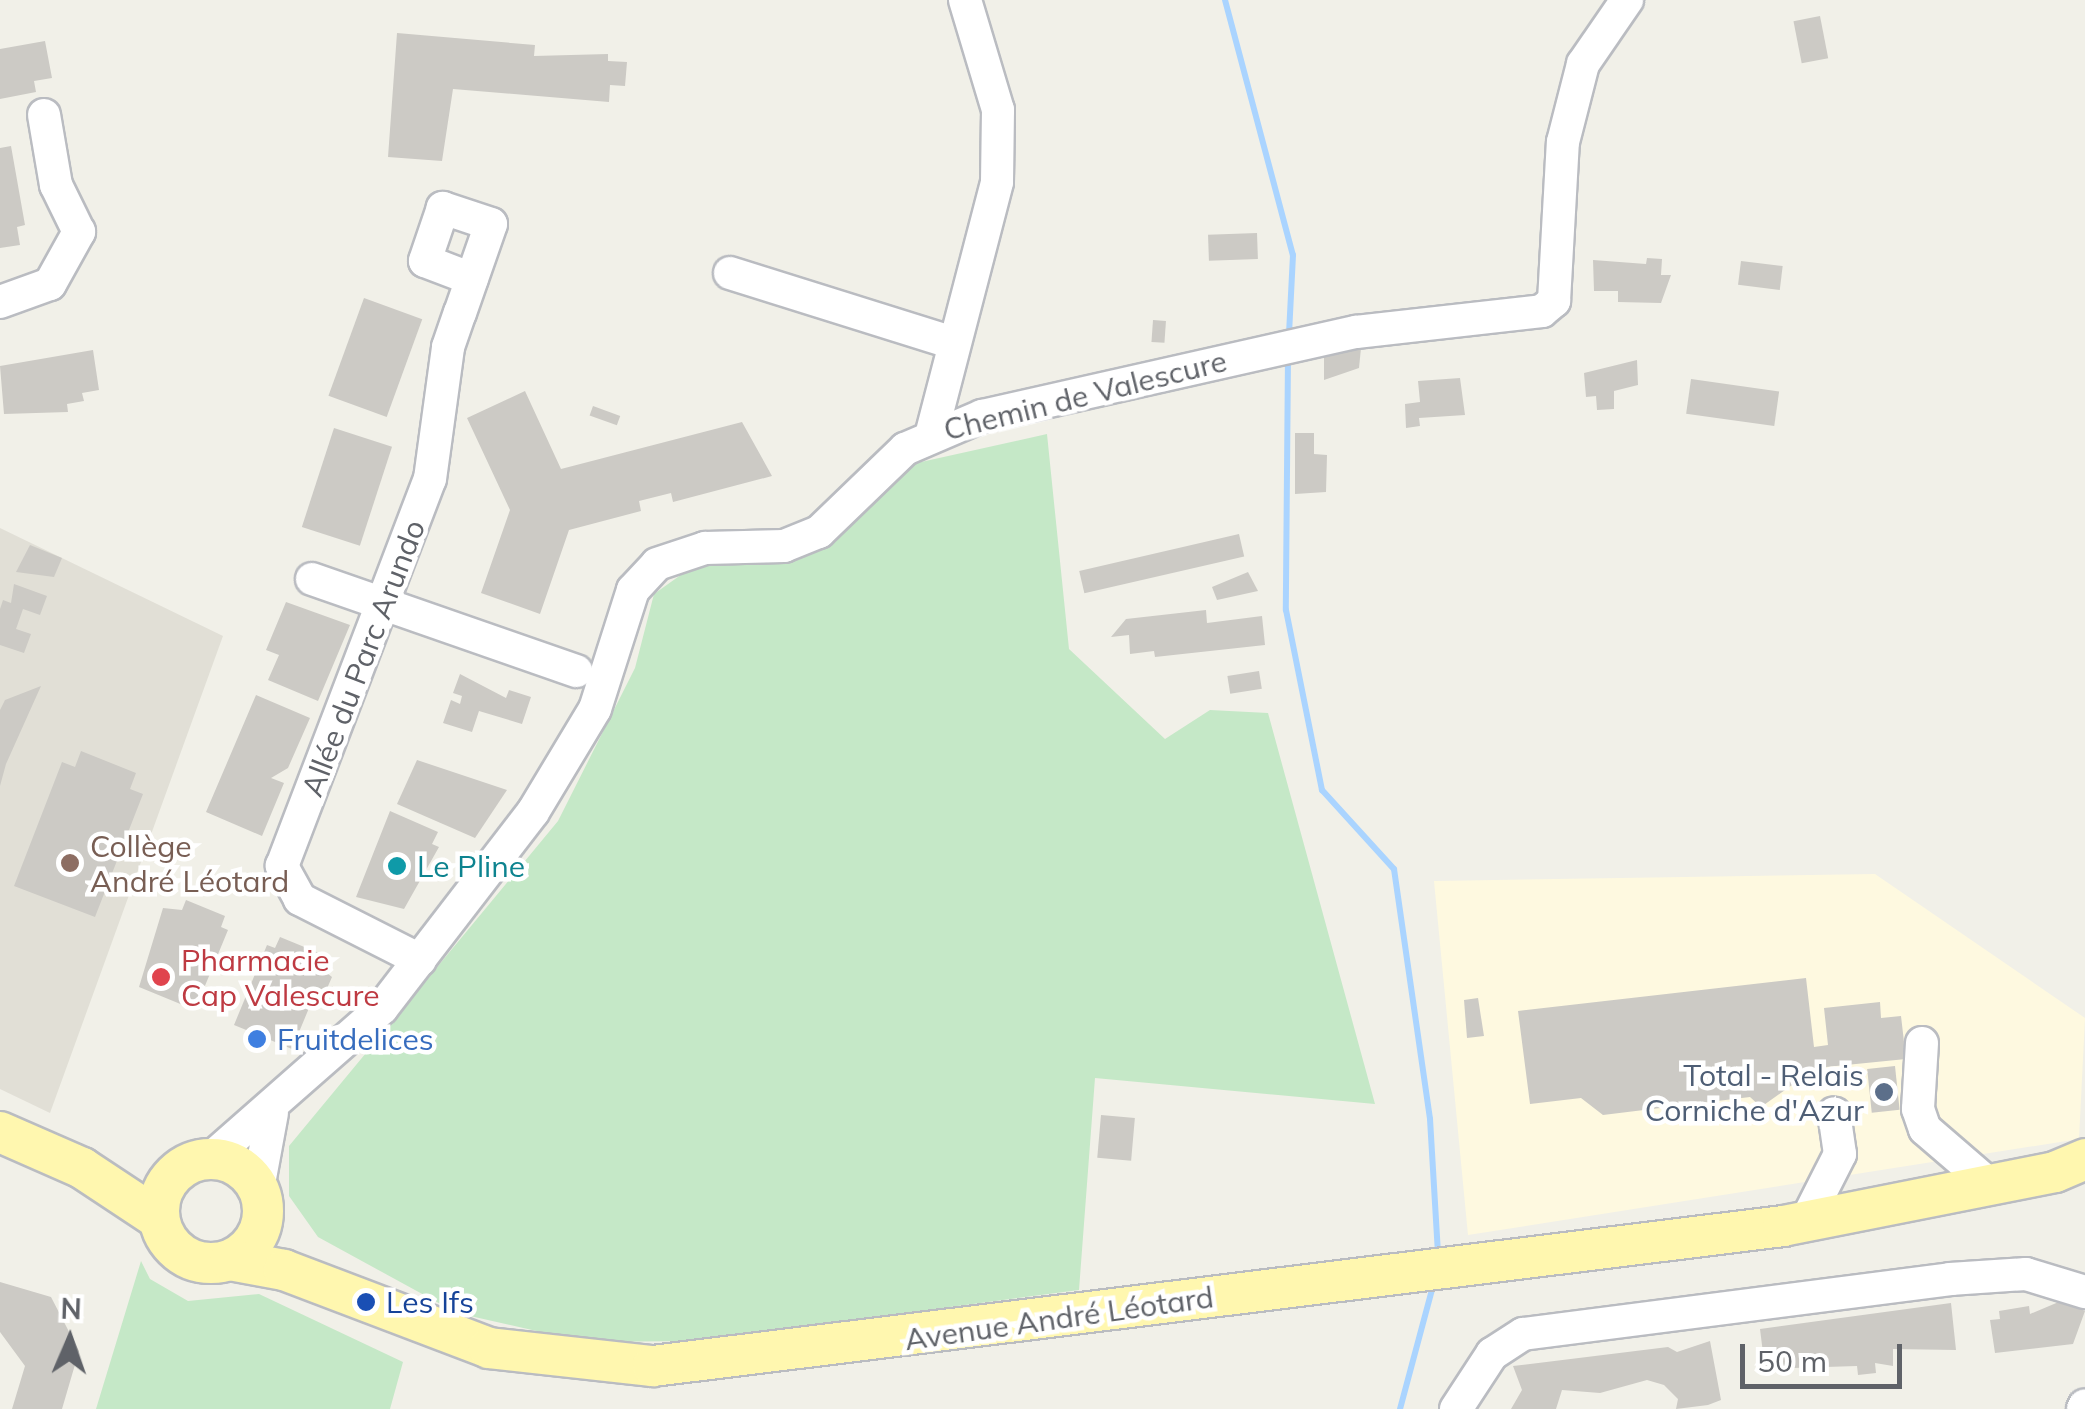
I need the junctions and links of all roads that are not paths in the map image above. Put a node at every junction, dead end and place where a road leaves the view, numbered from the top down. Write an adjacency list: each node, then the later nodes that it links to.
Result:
1 (965, 0): 7 (street)
2 (1627, 0): 8 (street, Chemin de Valescure)
3 (44, 115): 6 (street)
4 (730, 273): 7 (street)
5 (472, 279): 10 (street, Allée du Parc Arundo)
6 (0, 302)
7 (954, 343): 8 (street)
8 (932, 432): 12 (street, Chemin de Valescure)
9 (312, 579): 10 (street)
10 (383, 604): 11 (street); 12 (street, Allée du Parc Arundo)
11 (576, 670)
12 (420, 960): 14 (street, Chemin de Valescure)
13 (1922, 1044): 22 (street)
14 (272, 1113): 17 (street, Chemin de Valescure); 23 (street)
15 (1834, 1113): 25 (street)
16 (0, 1132): 19 (main road)
17 (210, 1159): 20 (main road); 23 (main road)
18 (2085, 1159): 22 (main road, Avenue André Léotard)
19 (82, 1168): 20 (main road); 24 (main road)
20 (170, 1177): 24 (main road)
21 (2085, 1183): 25 (main road, Avenue André Léotard)
22 (1990, 1185): 25 (main road, Avenue André Léotard)
23 (261, 1199): 26 (main road); 27 (main road, Avenue André Léotard)
24 (159, 1219): 26 (main road)
25 (1795, 1222): 27 (main road, Avenue André Léotard)
26 (230, 1260): 27 (main road, Avenue André Léotard)
27 (344, 1291)
28 (2085, 1292): 29 (street)
29 (1456, 1409)

